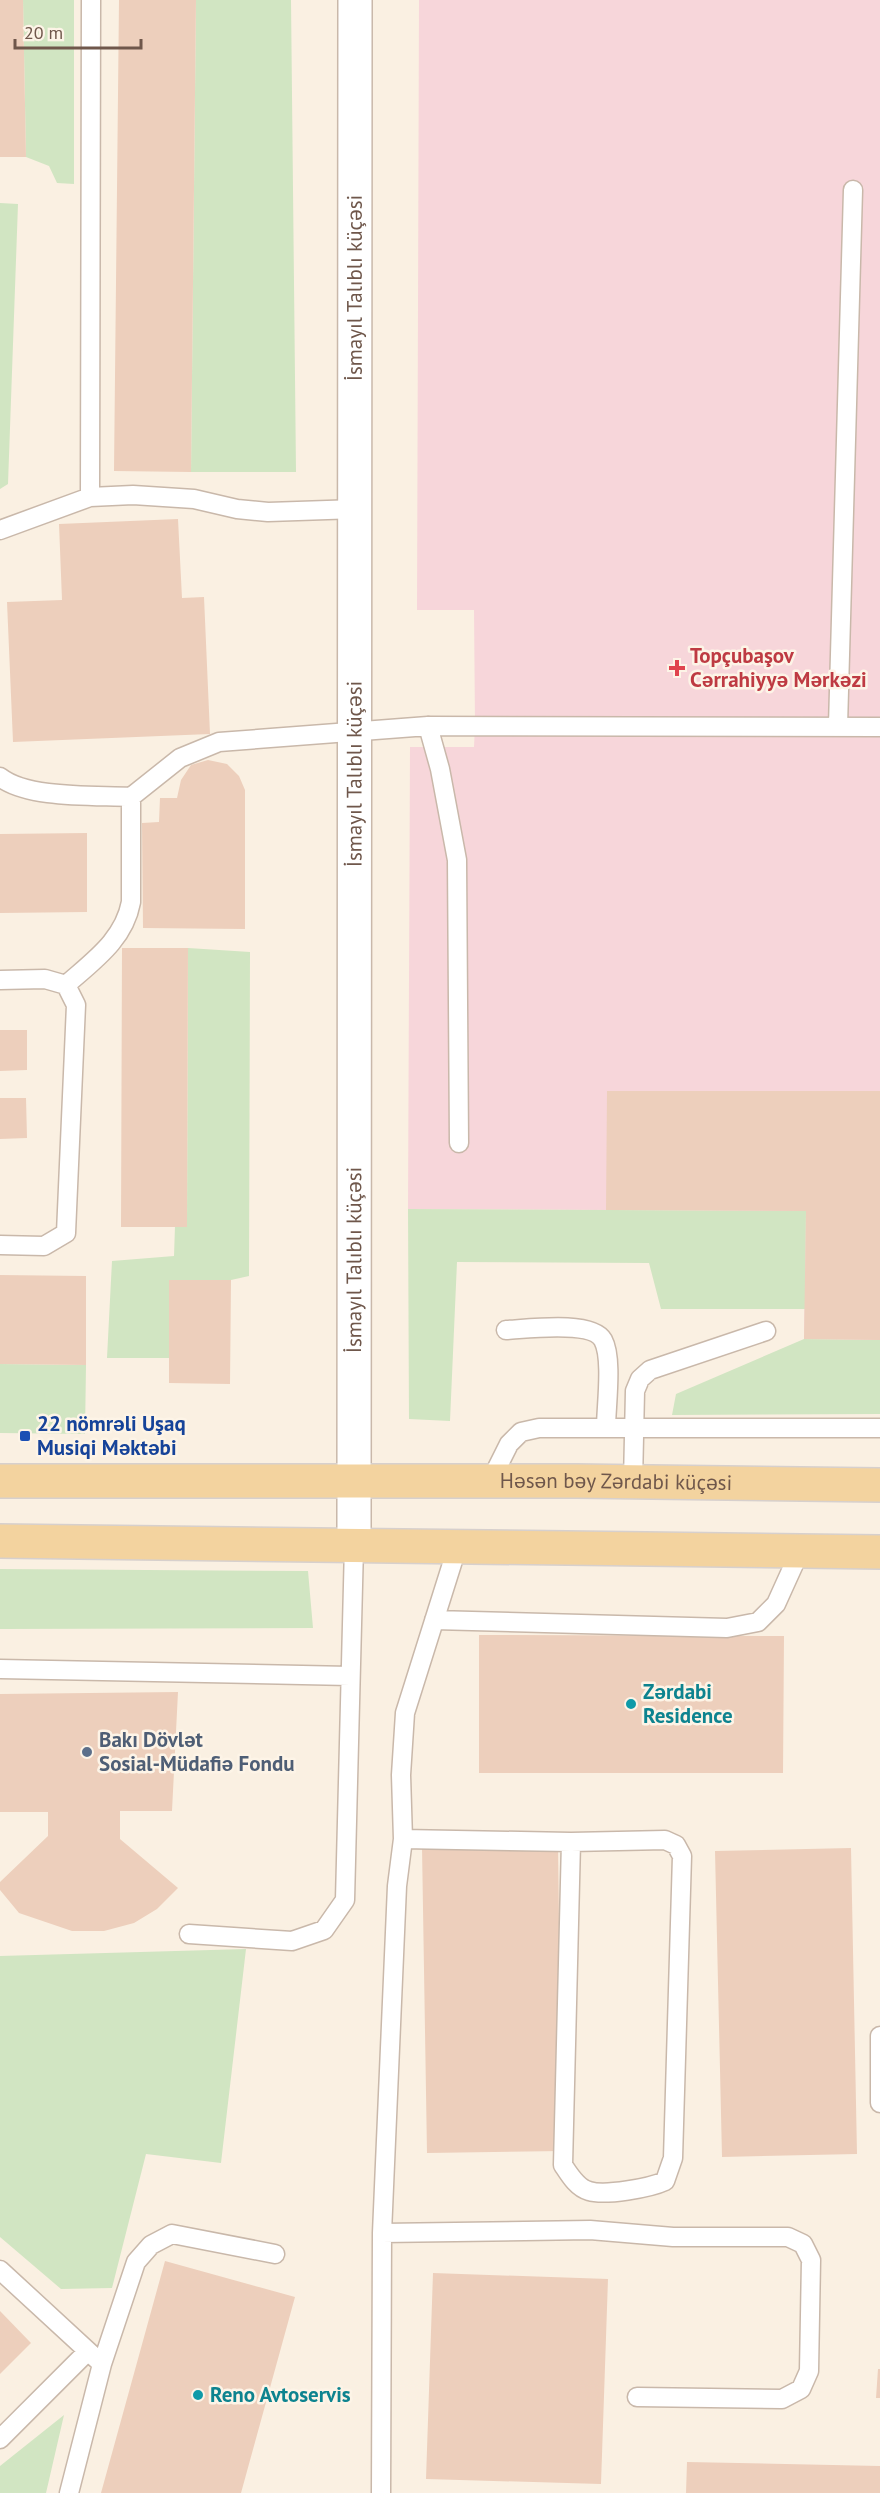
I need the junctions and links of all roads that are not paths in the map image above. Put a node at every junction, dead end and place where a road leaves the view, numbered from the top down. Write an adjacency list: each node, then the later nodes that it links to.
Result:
1 (91, 0): 4 (lane)
2 (355, 0): 5 (street, İsmayıl Talıblı küçəsi)
3 (853, 190): 8 (lane)
4 (90, 497): 5 (lane); 6 (lane)
5 (357, 509): 10 (street, İsmayıl Talıblı küçəsi)
6 (0, 530)
7 (428, 726): 8 (lane); 10 (lane); 15 (lane)
8 (838, 726): 9 (lane)
9 (880, 727)
10 (355, 731): 12 (lane); 23 (street, İsmayıl Talıblı küçəsi)
11 (0, 777): 12 (lane)
12 (131, 797): 14 (lane)
13 (0, 980): 14 (lane)
14 (66, 986): 16 (lane)
15 (459, 1143)
16 (0, 1245)
17 (506, 1330): 19 (lane)
18 (766, 1331): 20 (lane)
19 (606, 1428): 20 (lane); 24 (lane)
20 (634, 1428): 21 (lane); 25 (lane)
21 (880, 1428)
22 (0, 1481): 23 (main road, Həsən bəy Zərdabi küçəsi)
23 (353, 1481): 24 (main road, Həsən bəy Zərdabi küçəsi); 28 (street, İsmayıl Talıblı küçəsi)
24 (490, 1482): 25 (main road, Həsən bəy Zərdabi küçəsi)
25 (633, 1482): 26 (main road, Həsən bəy Zərdabi küçəsi)
26 (880, 1485)
27 (0, 1541): 28 (main road)
28 (354, 1546): 29 (main road); 34 (lane)
29 (457, 1548): 30 (main road); 32 (lane)
30 (800, 1551): 31 (main road); 32 (lane)
31 (880, 1552)
32 (434, 1620): 35 (lane)
33 (0, 1669): 34 (lane)
34 (350, 1676): 37 (lane)
35 (403, 1839): 36 (lane); 40 (lane)
36 (571, 1842): 36 (lane)
37 (189, 1934)
38 (880, 2036): 39 (lane)
39 (880, 2103)
40 (382, 2233): 45 (lane); 48 (lane)
41 (275, 2254): 44 (lane)
42 (0, 2270): 43 (lane)
43 (88, 2351): 44 (lane); 46 (lane)
44 (102, 2364): 47 (lane)
45 (637, 2397)
46 (0, 2439)
47 (69, 2493)
48 (381, 2493)

